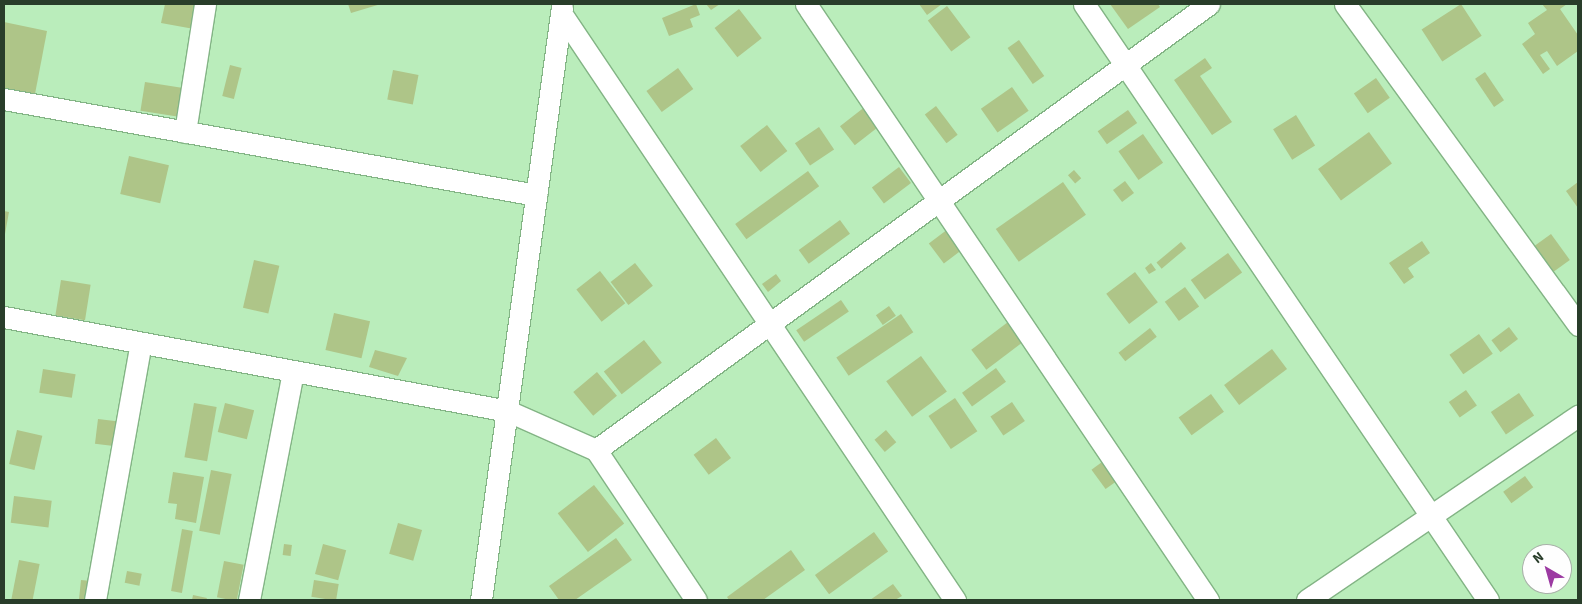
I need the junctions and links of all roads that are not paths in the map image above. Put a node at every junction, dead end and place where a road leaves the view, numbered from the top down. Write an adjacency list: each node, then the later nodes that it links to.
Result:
1 (205, 4): 9 (street)
2 (806, 4): 11 (street)
3 (1084, 4): 7 (street)
4 (1209, 4): 7 (street)
5 (1345, 4): 14 (street)
6 (562, 8): 10 (street); 13 (street)
7 (1126, 62): 11 (street); 20 (street)
8 (4, 99): 9 (street)
9 (185, 132): 10 (street)
10 (536, 195): 17 (street)
11 (938, 200): 13 (street); 26 (street)
12 (4, 317): 15 (street)
13 (769, 324): 19 (street); 25 (street)
14 (1578, 325)
15 (141, 343): 16 (street); 21 (street)
16 (293, 371): 17 (street); 22 (street)
17 (508, 411): 19 (street); 23 (street)
18 (1578, 416): 20 (street)
19 (596, 450): 24 (street)
20 (1433, 515): 27 (street); 28 (street)
21 (95, 600)
22 (249, 600)
23 (481, 600)
24 (696, 600)
25 (955, 600)
26 (1208, 600)
27 (1308, 600)
28 (1488, 600)

